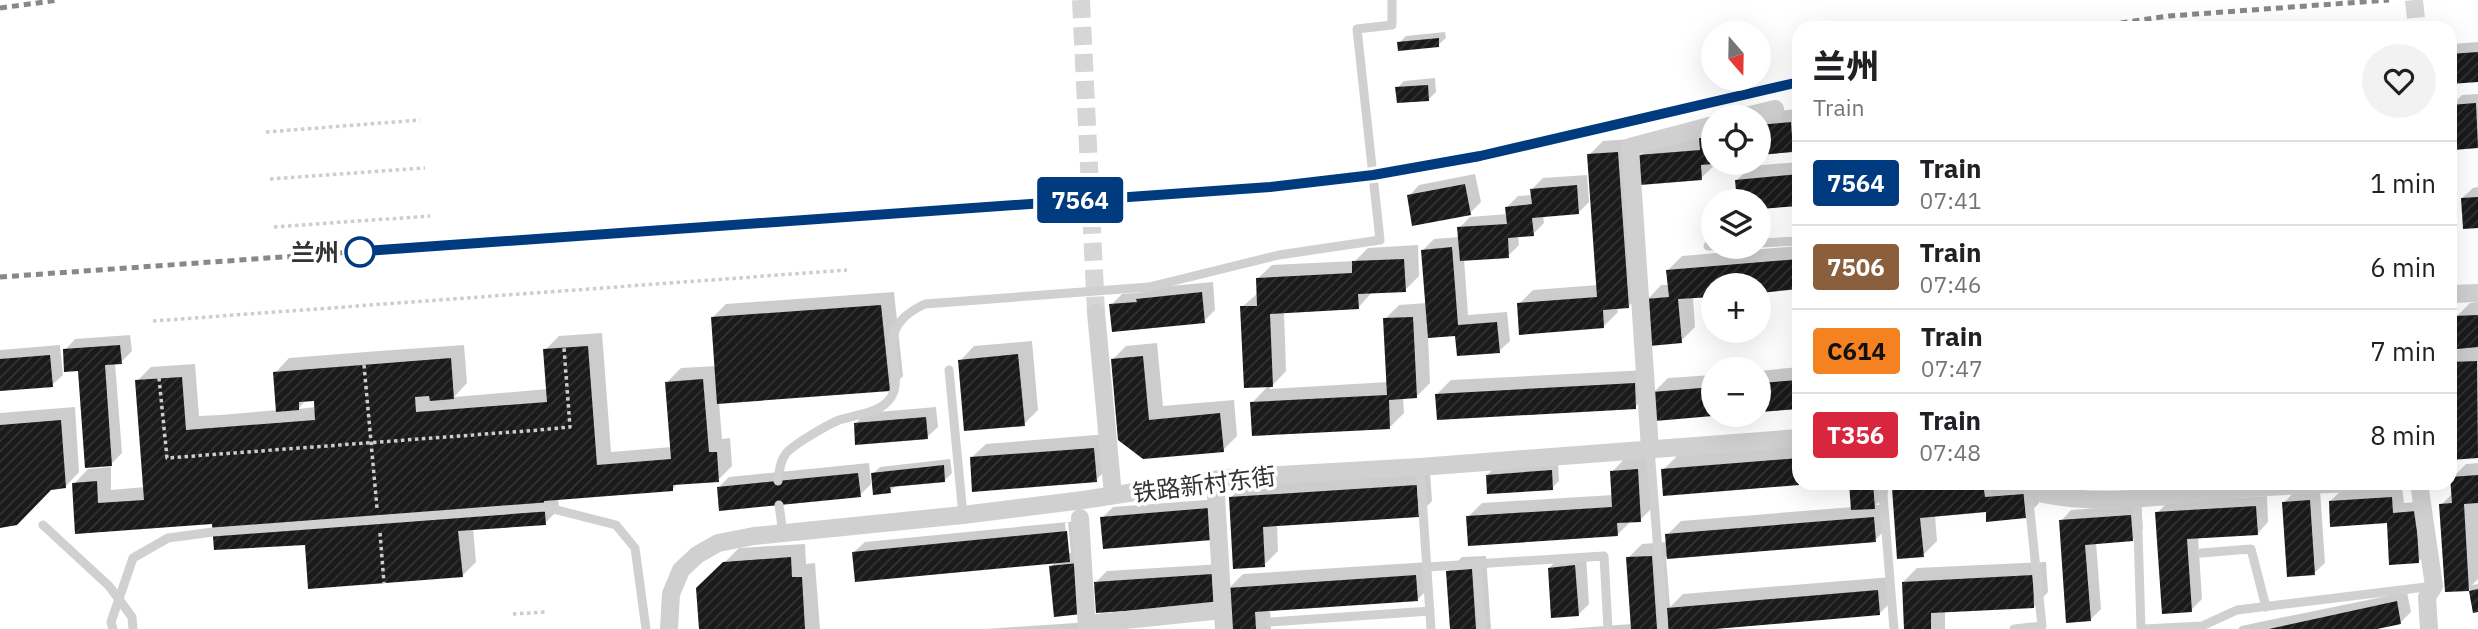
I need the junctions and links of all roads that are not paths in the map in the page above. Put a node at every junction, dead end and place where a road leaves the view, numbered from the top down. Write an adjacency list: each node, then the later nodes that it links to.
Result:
1 (1392, 0): 15 (lane)
2 (1775, 109): 3 (street)
3 (1771, 110)
4 (1701, 128): 12 (street)
5 (1792, 241): 6 (lane)
6 (1771, 242)
7 (2478, 293): 8 (street)
8 (2457, 294)
9 (1096, 313): 22 (street)
10 (950, 370): 25 (lane)
11 (1792, 439): 12 (street, 铁路新村东街)
12 (1650, 449): 13 (street, 铁路新村东街); 47 (lane)
13 (1420, 467): 14 (street, 铁路新村东街); 31 (lane)
14 (1215, 480): 22 (street, 铁路新村东街); 34 (street)
15 (778, 481)
16 (1883, 490): 48 (lane)
17 (2028, 490): 38 (lane)
18 (2040, 490): 19 (street)
19 (2061, 490): 23 (street)
20 (2208, 490): 23 (street)
21 (2420, 490): 32 (street)
22 (1113, 495): 25 (street, 铁路新村东街)
23 (2137, 499): 50 (lane)
24 (779, 505): 28 (lane)
25 (963, 515): 28 (street, 铁路新村东街)
26 (1080, 518): 37 (street)
27 (43, 525): 40 (lane)
28 (783, 533): 42 (street, 铁路新村东街)
29 (2201, 553): 33 (lane)
30 (1477, 564): 31 (lane); 45 (lane); 46 (lane)
31 (1427, 567): 35 (lane)
32 (2434, 586): 33 (lane); 51 (street)
33 (2266, 607): 50 (lane)
34 (1222, 610): 37 (street); 43 (street)
35 (1430, 611): 36 (lane); 44 (lane)
36 (1270, 622)
37 (1087, 627)
38 (2033, 628): 49 (lane)
39 (113, 629): 41 (lane, bridge)
40 (133, 629)
41 (646, 629)
42 (669, 629)
43 (1224, 629)
44 (1431, 629)
45 (1482, 629)
46 (1608, 629)
47 (1664, 629)
48 (1894, 629)
49 (2014, 629)
50 (2142, 629)
51 (2429, 629)

